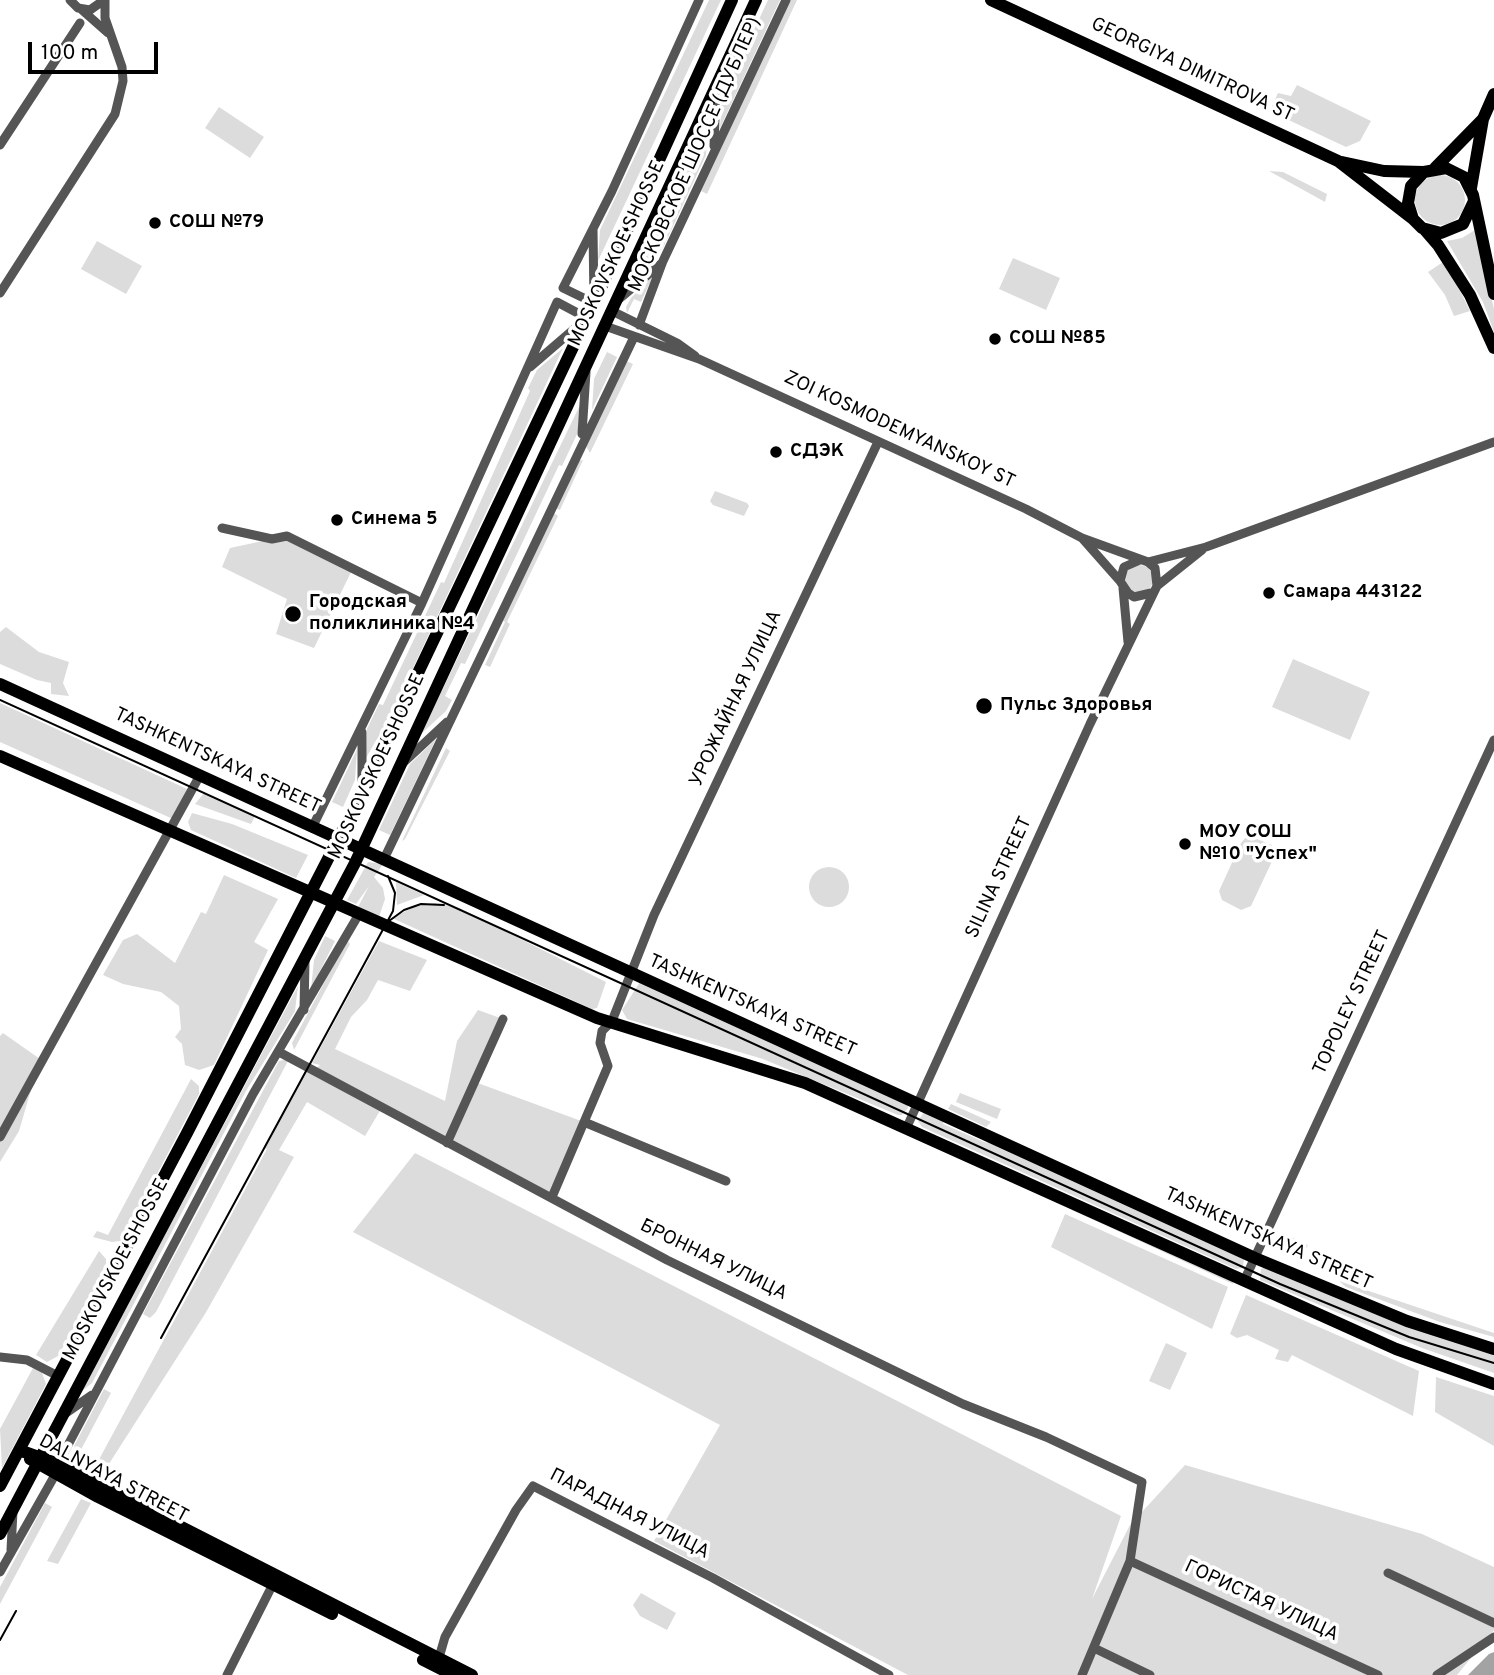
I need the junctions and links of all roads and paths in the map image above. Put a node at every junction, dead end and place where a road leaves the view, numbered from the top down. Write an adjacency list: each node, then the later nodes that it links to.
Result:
1 (69, 0): 8 (street)
2 (104, 0): 8 (street); 10 (street)
3 (699, 0): 21 (street)
4 (732, 0): 25 (main road, MOSKOVSKOE SHOSSE)
5 (756, 0): 11 (main road, MOSKOVSKOE SHOSSE)
6 (786, 0): 15 (street, МОСКОВСКОЕ ШОССЕ (ДУБЛЕР))
7 (991, 0): 16 (main road, GEORGIYA DIMITROVA ST)
8 (79, 9): 10 (street)
9 (80, 23): 14 (street)
10 (110, 34): 23 (street)
11 (716, 89): 15 (street); 26 (main road, MOSKOVSKOE SHOSSE)
12 (1494, 94): 13 (main road)
13 (1483, 119): 17 (main road); 18 (main road)
14 (0, 145)
15 (714, 151): 22 (street, МОСКОВСКОЕ ШОССЕ (ДУБЛЕР))
16 (1338, 161): 17 (main road, GEORGIYA DIMITROVA ST); 20 (main road, GEORGIYA DIMITROVA ST)
17 (1429, 170): 18 (main road); 20 (main road)
18 (1471, 188): 19 (main road)
19 (1474, 201): 20 (main road); 24 (main road)
20 (1418, 223): 31 (main road, GEORGIYA DIMITROVA ST)
21 (593, 229): 25 (street); 25 (street)
22 (663, 261): 26 (street); 28 (street, МОСКОВСКОЕ ШОССЕ (ДУБЛЕР))
23 (0, 293)
24 (1494, 294)
25 (594, 303): 26 (main road); 27 (main road, MOSKOVSKOE SHOSSE)
26 (615, 305): 28 (street); 29 (main road, MOSKOVSKOE SHOSSE)
27 (587, 318): 29 (main road); 34 (street); 34 (street); 53 (main road, MOSKOVSKOE SHOSSE)
28 (639, 325): 32 (street)
29 (605, 326): 30 (street); 33 (main road, MOSKOVSKOE SHOSSE)
30 (634, 337): 32 (street); 35 (street)
31 (1494, 348)
32 (699, 359): 36 (street, ZOI KOSMODEMYANSKOY ST)
33 (586, 366): 35 (street); 51 (main road, MOSKOVSKOE SHOSSE)
34 (530, 367): 44 (street)
35 (582, 440): 47 (street)
36 (878, 442): 39 (street, ZOI KOSMODEMYANSKOY ST); 63 (street, УРОЖАЙНАЯ УЛИЦА)
37 (1494, 442): 40 (street)
38 (222, 528): 44 (street)
39 (1082, 538): 41 (street, ZOI KOSMODEMYANSKOY ST); 42 (street, ZOI KOSMODEMYANSKOY ST)
40 (1206, 547): 41 (street); 43 (street)
41 (1144, 561): 42 (street); 43 (street)
42 (1121, 585): 43 (street); 45 (street, SILINA STREET)
43 (1154, 589): 45 (street, SILINA STREET)
44 (422, 603): 48 (street)
45 (1128, 642): 68 (street, SILINA STREET)
46 (0, 684): 52 (main road, TASHKENTSKAYA STREET)
47 (450, 719): 51 (street); 58 (street)
48 (362, 730): 53 (street); 54 (street)
49 (1494, 740): 75 (street, TOPOLEY STREET)
50 (0, 756): 55 (main road)
51 (400, 767): 57 (main road, MOSKOVSKOE SHOSSE)
52 (199, 777): 54 (main road, TASHKENTSKAYA STREET); 55 (street)
53 (362, 789): 56 (main road, MOSKOVSKOE SHOSSE)
54 (312, 828): 56 (main road, TASHKENTSKAYA STREET)
55 (170, 832): 59 (main road); 71 (street)
56 (338, 840): 57 (main road, TASHKENTSKAYA STREET); 59 (main road, MOSKOVSKOE SHOSSE)
57 (361, 850): 58 (main road, TASHKENTSKAYA STREET); 60 (main road, MOSKOVSKOE SHOSSE)
58 (384, 859): 63 (main road, TASHKENTSKAYA STREET)
59 (311, 893): 60 (main road); 79 (main road, MOSKOVSKOE SHOSSE)
60 (334, 903): 61 (main road); 62 (main road, MOSKOVSKOE SHOSSE)
61 (359, 914): 64 (street); 66 (main road)
62 (305, 956): 64 (street); 82 (main road, MOSKOVSKOE SHOSSE)
63 (631, 973): 66 (street, УРОЖАЙНАЯ УЛИЦА); 68 (main road, TASHKENTSKAYA STREET)
64 (303, 1012): 67 (street)
65 (503, 1019): 72 (street)
66 (612, 1021): 69 (street); 70 (main road)
67 (279, 1052): 72 (street, БРОННАЯ УЛИЦА); 81 (street)
68 (917, 1102): 70 (street, SILINA STREET); 75 (main road, TASHKENTSKAYA STREET)
69 (584, 1122): 73 (street); 74 (street)
70 (906, 1129): 76 (main road)
71 (0, 1137)
72 (447, 1143): 74 (street, БРОННАЯ УЛИЦА)
73 (726, 1181)
74 (552, 1197): 90 (street, БРОННАЯ УЛИЦА)
75 (1255, 1258): 76 (street, TOPOLEY STREET); 77 (main road, TASHKENTSKAYA STREET)
76 (1244, 1282): 80 (main road)
77 (1494, 1349)
78 (0, 1357): 79 (street)
79 (58, 1376): 83 (main road, MOSKOVSKOE SHOSSE)
80 (1494, 1384)
81 (93, 1394): 82 (street); 85 (street)
82 (62, 1416): 84 (main road, MOSKOVSKOE SHOSSE)
83 (19, 1450): 84 (main road, DALNYAYA STREET); 86 (main road, MOSKOVSKOE SHOSSE)
84 (38, 1460): 85 (main road, DALNYAYA STREET); 87 (main road, MOSKOVSKOE SHOSSE)
85 (57, 1469): 89 (street); 93 (main road, DALNYAYA STREET); 97 (main road, DALNYAYA STREET)
86 (0, 1486)
87 (14, 1509): 88 (main road, MOSKOVSKOE SHOSSE); 89 (street)
88 (0, 1534)
89 (11, 1551): 91 (street)
90 (1130, 1561): 96 (street); 104 (street, ГОРИСТАЯ УЛИЦА)
91 (0, 1572)
92 (1388, 1573): 94 (street)
93 (273, 1584): 97 (main road, DALNYAYA STREET); 98 (street)
94 (1494, 1623)
95 (1494, 1637): 105 (street)
96 (1094, 1648): 102 (street); 103 (street)
97 (438, 1662): 99 (main road, DALNYAYA STREET); 100 (main road, DALNYAYA STREET); 101 (street, ПАРАДНАЯ УЛИЦА)
98 (227, 1675)
99 (453, 1675)
100 (472, 1675)
101 (889, 1675)
102 (1082, 1675)
103 (1150, 1675)
104 (1378, 1675)
105 (1437, 1675)

